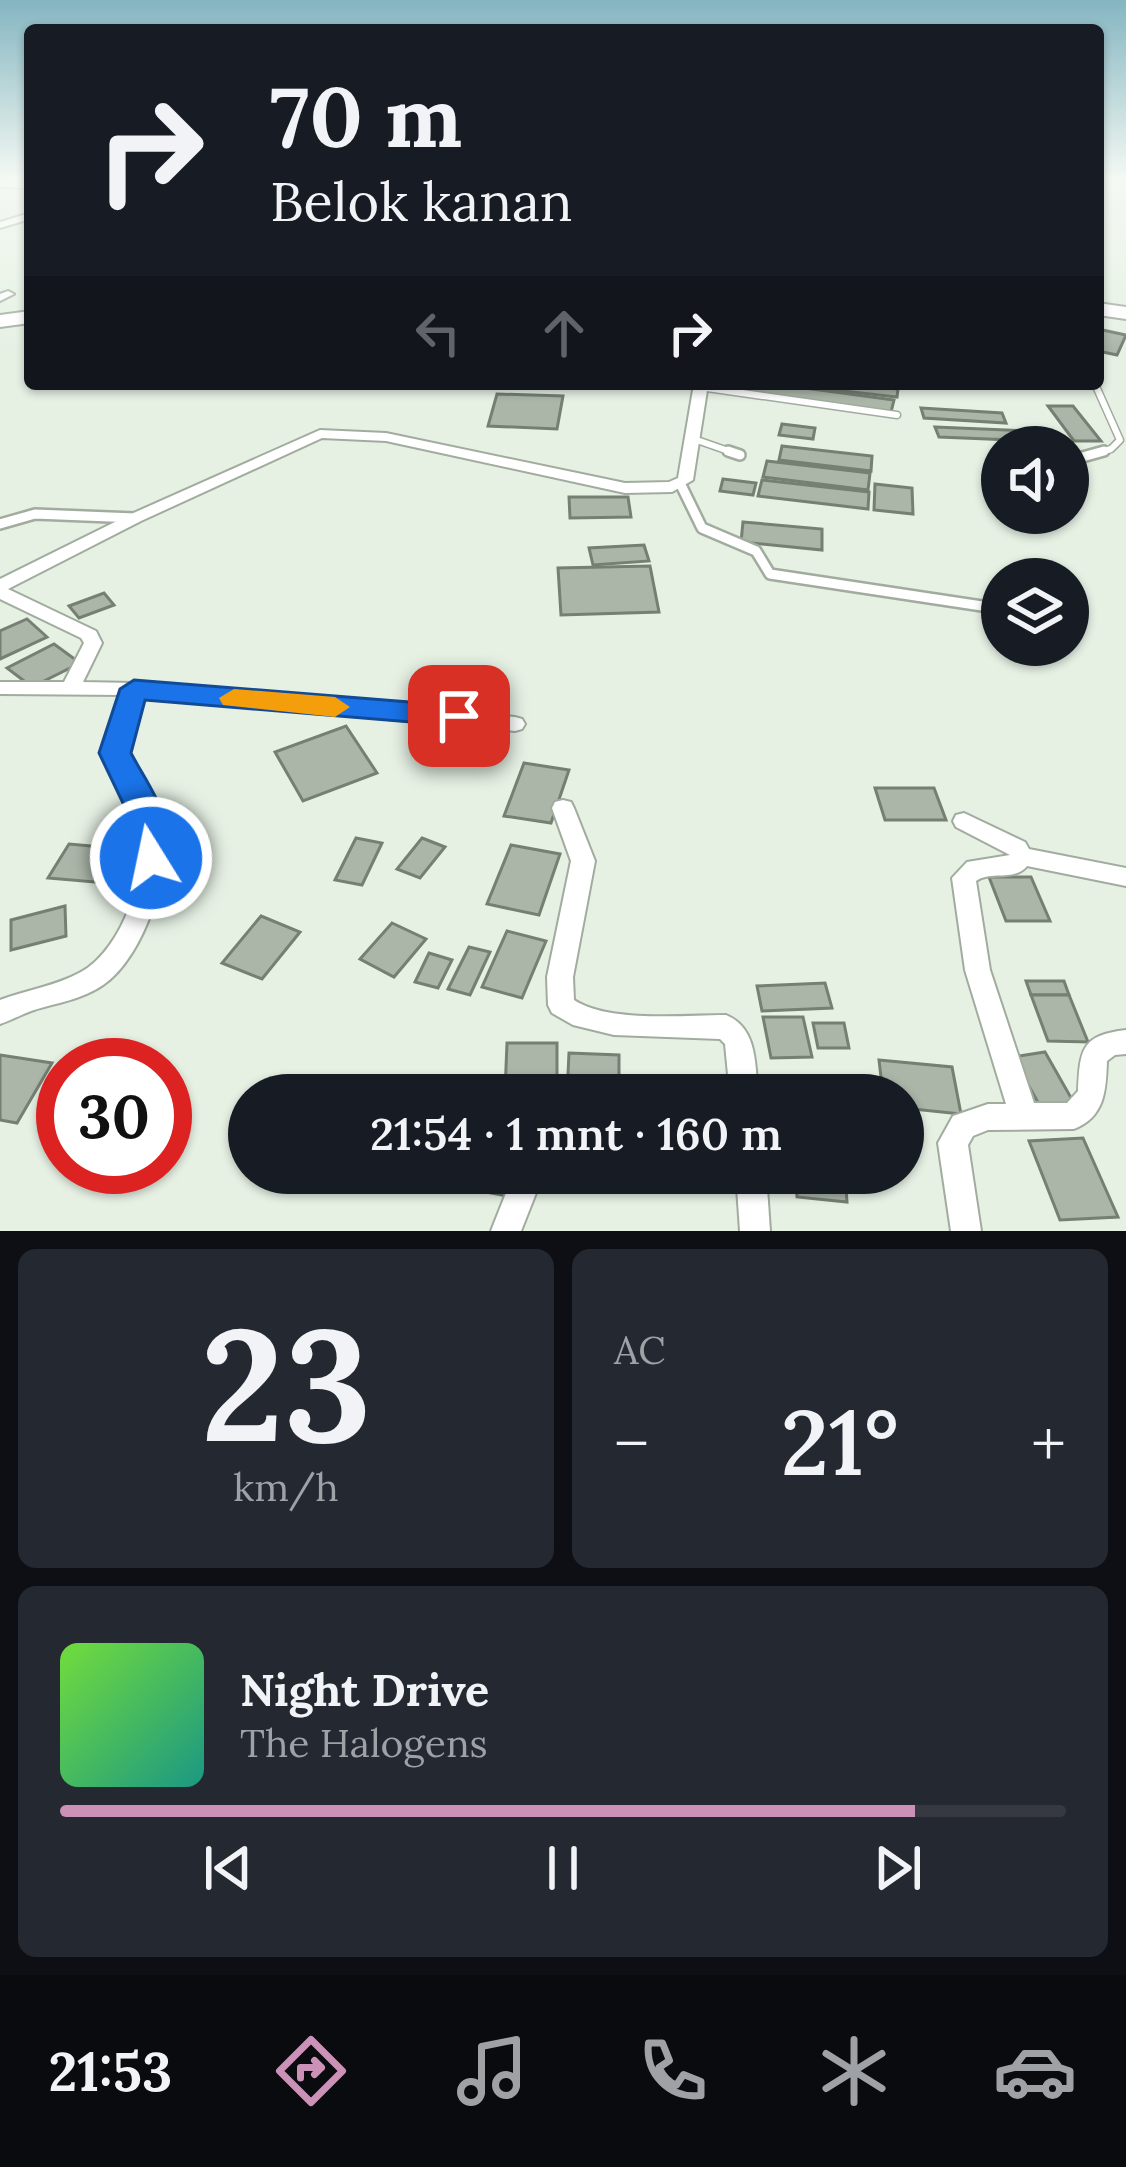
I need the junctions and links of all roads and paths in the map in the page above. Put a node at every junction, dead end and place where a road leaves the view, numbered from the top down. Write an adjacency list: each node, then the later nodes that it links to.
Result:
1 (700, 390): 5 (street)
2 (726, 390): 4 (lane)
3 (1098, 390): 7 (lane)
4 (897, 416)
5 (694, 439): 6 (lane); 8 (street)
6 (740, 455)
7 (1089, 455)
8 (681, 484): 9 (street); 12 (lane)
9 (135, 518): 10 (lane); 11 (street)
10 (0, 524)
11 (0, 589): 14 (street)
12 (981, 606)
13 (0, 688): 14 (street)
14 (71, 688): 15 (street)
15 (134, 689): 16 (street); 21 (street)
16 (515, 724)
17 (563, 808): 23 (street)
18 (964, 821): 19 (street)
19 (1022, 856): 20 (street); 24 (street)
20 (1126, 877)
21 (0, 1012)
22 (1126, 1042): 24 (street)
23 (742, 1074)
24 (1025, 1117): 29 (street)
25 (521, 1194): 27 (street)
26 (752, 1194): 28 (street)
27 (506, 1231)
28 (755, 1231)
29 (966, 1231)

